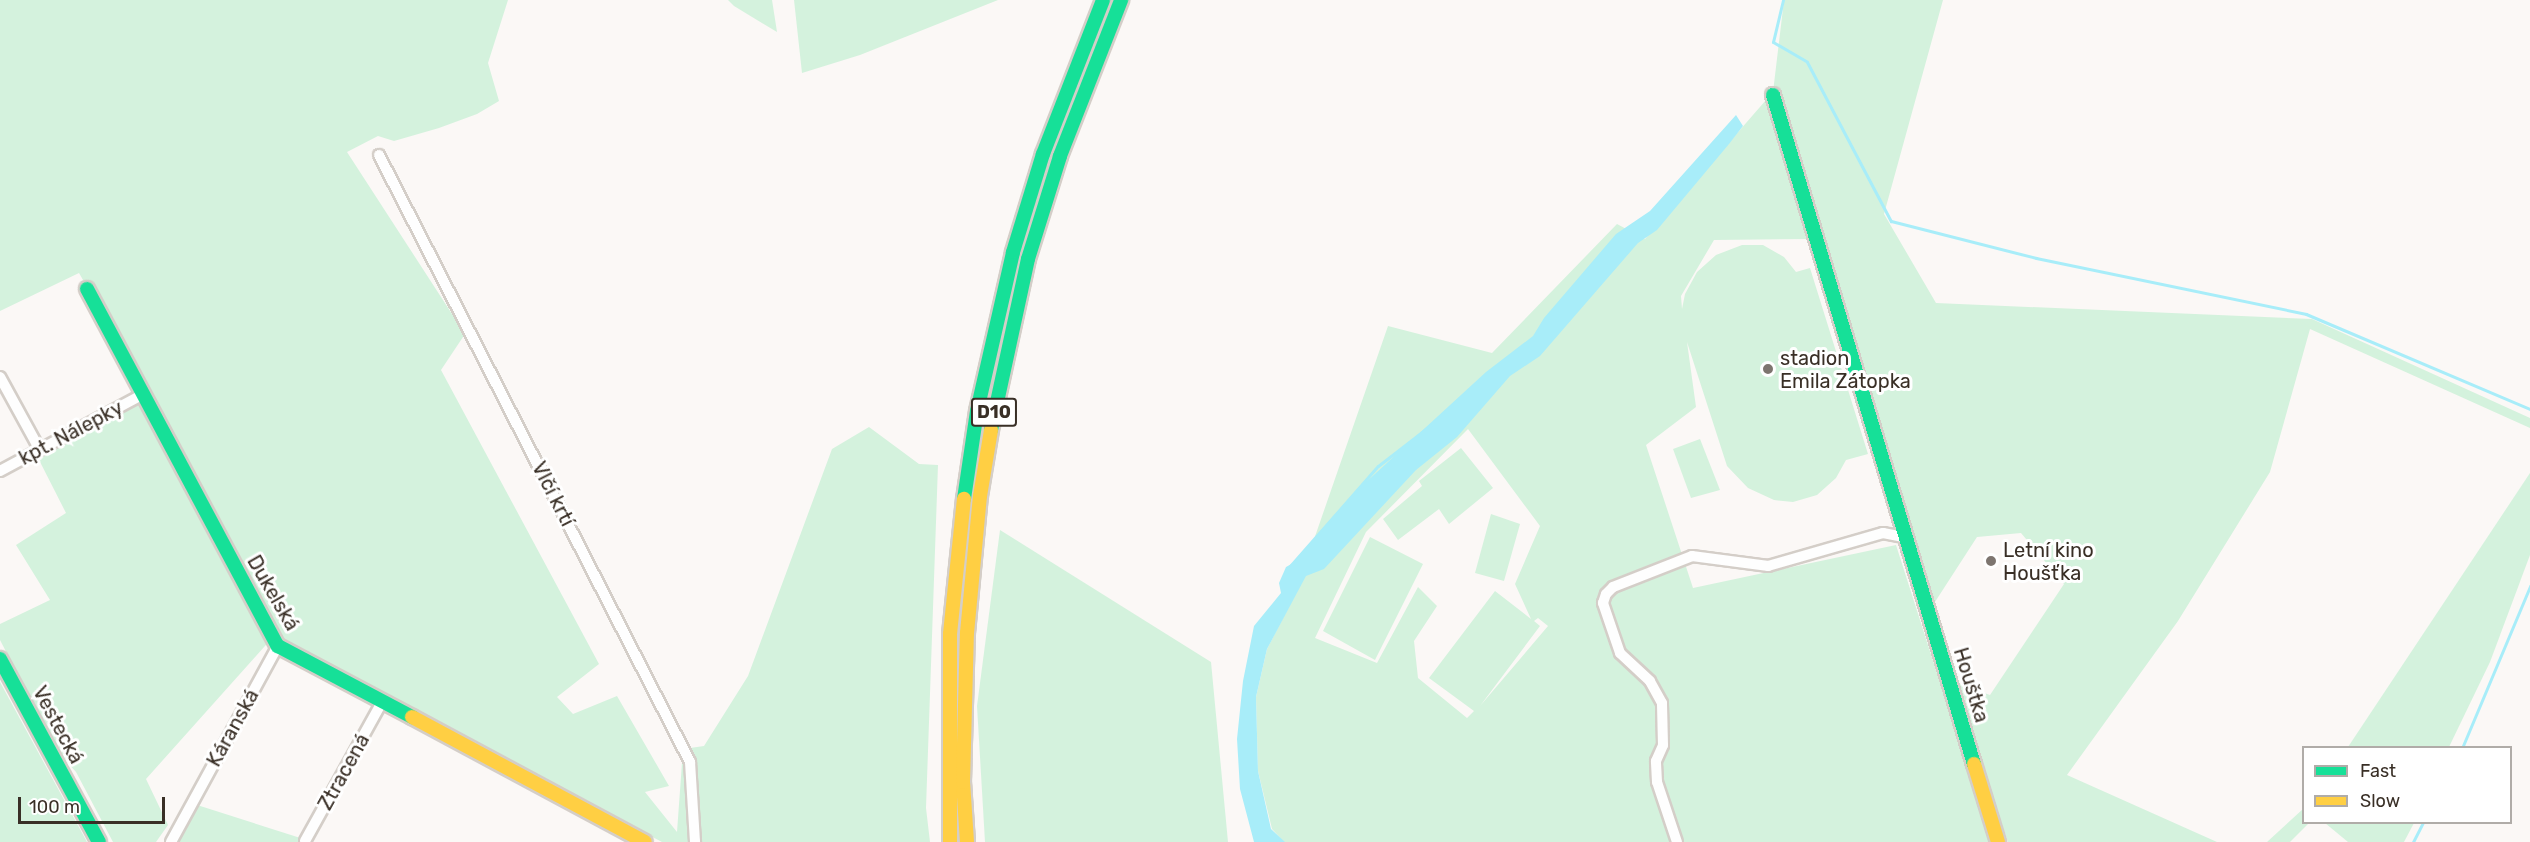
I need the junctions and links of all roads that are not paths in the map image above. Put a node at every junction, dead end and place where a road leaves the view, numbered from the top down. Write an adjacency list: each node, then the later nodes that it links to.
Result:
1 (1102, 0): 19 (main road, D10)
2 (1121, 0): 20 (main road, D10)
3 (1773, 95): 10 (main road, Houštka)
4 (379, 155): 18 (street, Vlčí krtí)
5 (87, 290): 7 (main road, Dukelská)
6 (0, 376): 8 (street)
7 (142, 395): 8 (street, kpt. Nálepky); 11 (main road, Dukelská)
8 (40, 450): 9 (street, kpt. Nálepky)
9 (0, 471)
10 (1908, 538): 21 (street); 22 (main road, Houštka)
11 (278, 645): 13 (main road, Dukelská); 16 (street, Káranská)
12 (0, 659): 15 (main road, Vestecká)
13 (382, 702): 14 (street, Ztracená); 17 (main road, Dukelská)
14 (305, 841)
15 (99, 842)
16 (171, 842)
17 (645, 842)
18 (695, 842)
19 (950, 842)
20 (967, 842)
21 (1677, 842)
22 (1998, 842)

